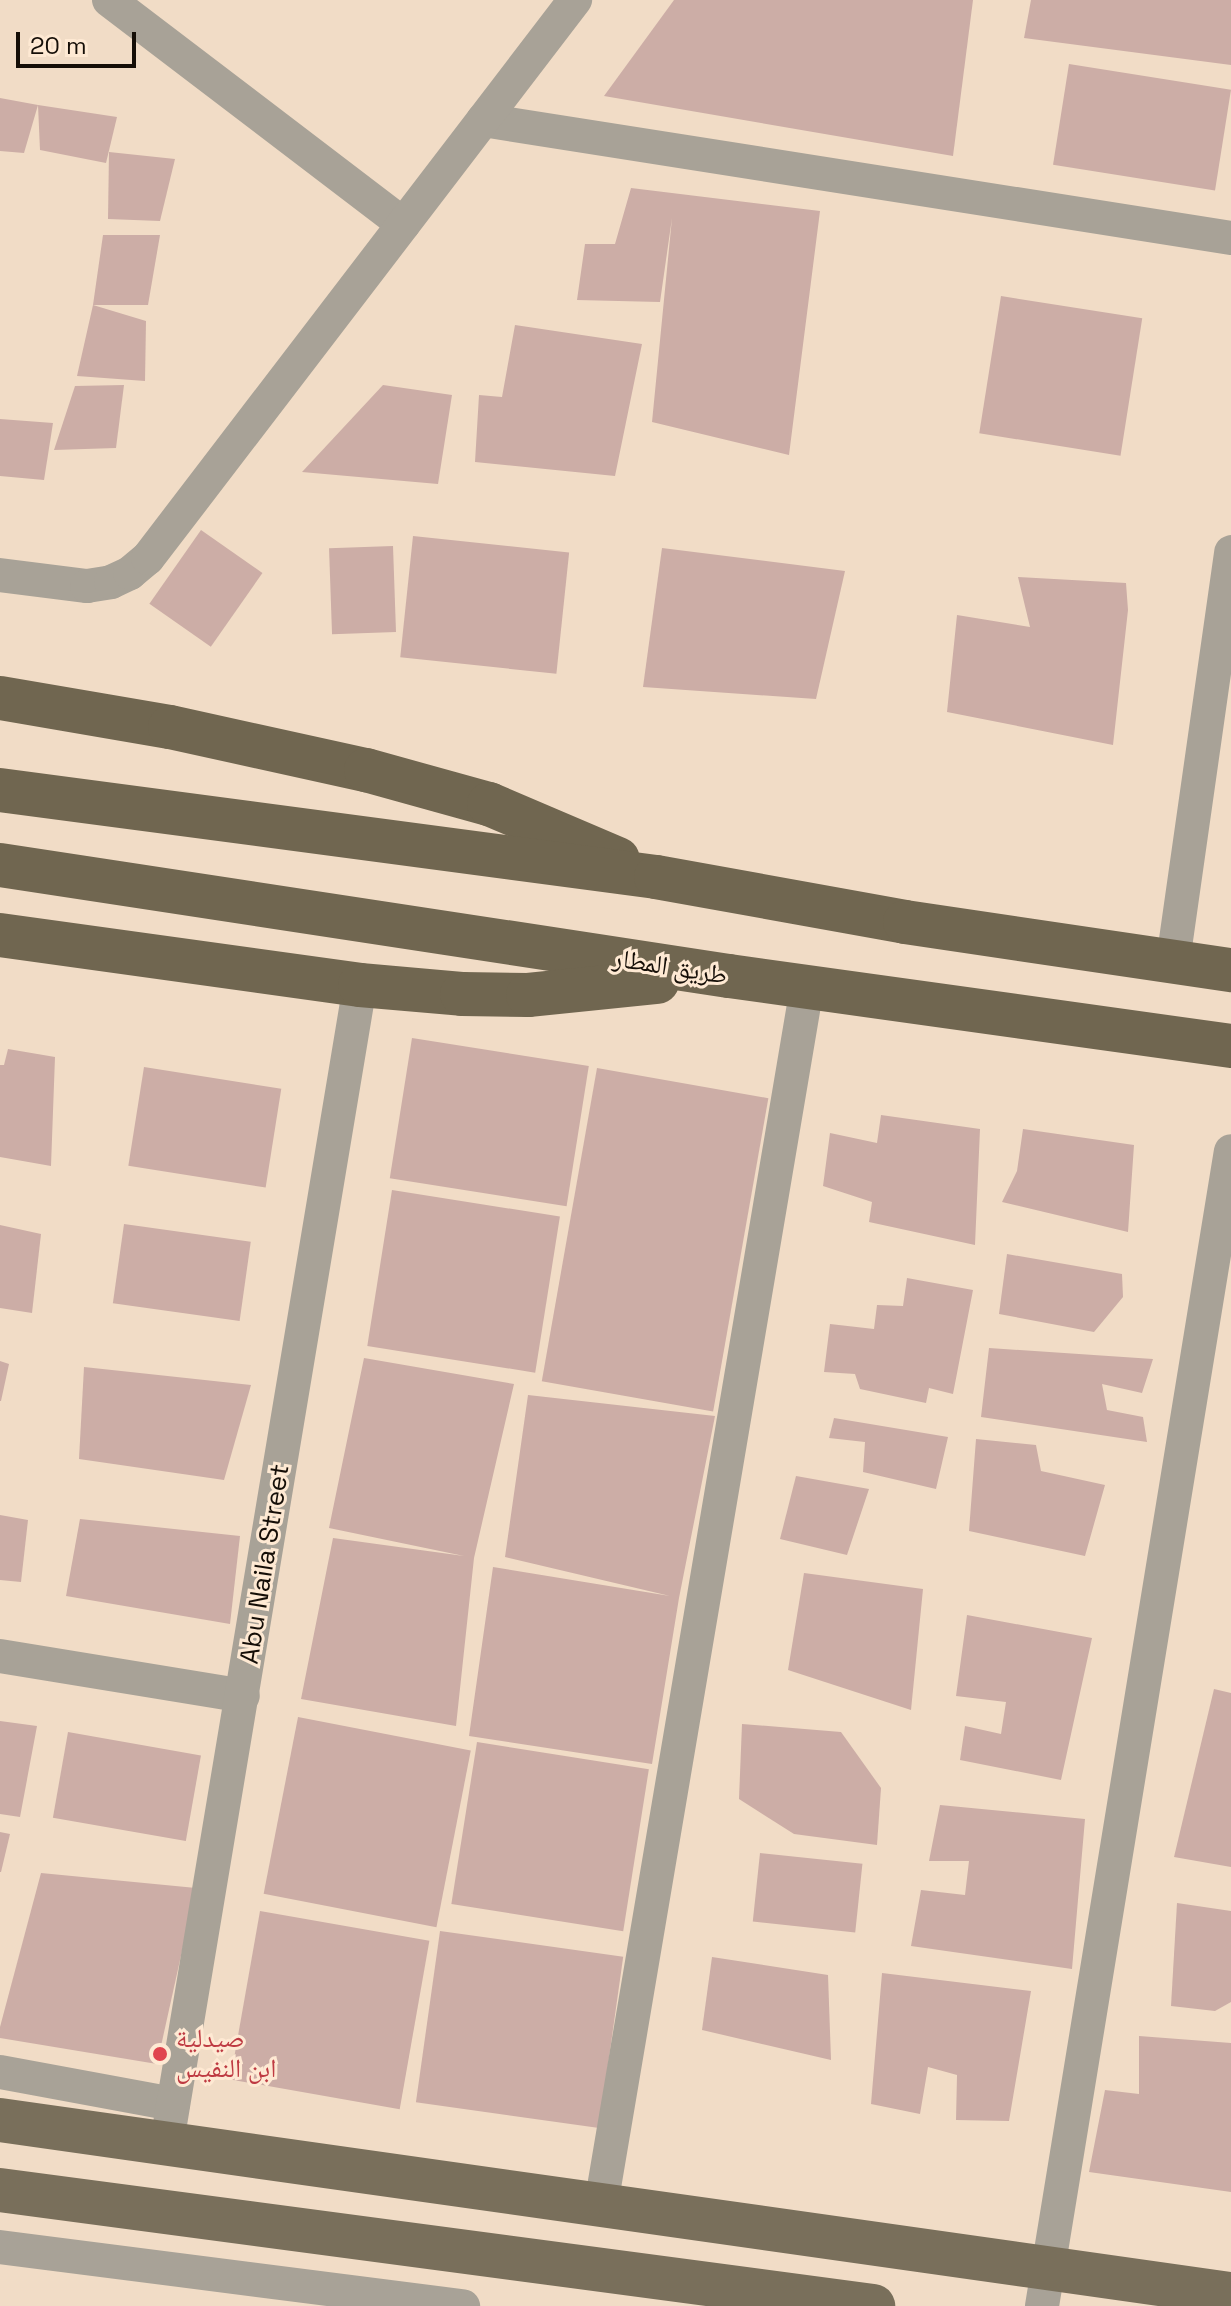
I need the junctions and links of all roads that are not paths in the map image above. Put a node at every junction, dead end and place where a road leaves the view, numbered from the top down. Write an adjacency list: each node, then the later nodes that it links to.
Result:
1 (109, 0): 4 (street)
2 (575, 0): 3 (street)
3 (483, 120): 4 (street); 5 (street)
4 (403, 224): 7 (street)
5 (1231, 238)
6 (1231, 552): 13 (street)
7 (0, 575)
8 (0, 698): 11 (highway)
9 (0, 790): 11 (highway)
10 (0, 865): 15 (highway, طريق المطار)
11 (656, 877): 13 (highway)
12 (0, 935): 16 (highway)
13 (1173, 961): 14 (highway)
14 (1231, 970)
15 (729, 976): 16 (highway); 17 (highway, طريق المطار)
16 (360, 985): 21 (street, Abu Naila Street)
17 (807, 987): 18 (highway, طريق المطار); 26 (street)
18 (1231, 1046)
19 (1231, 1151): 28 (street)
20 (0, 1656): 21 (street)
21 (243, 1696): 24 (street, Abu Naila Street)
22 (0, 2072): 24 (street)
23 (0, 2120): 24 (main road)
24 (170, 2123): 26 (main road)
25 (0, 2190): 31 (main road)
26 (601, 2205): 28 (main road)
27 (0, 2247): 30 (street)
28 (1044, 2287): 29 (main road)
29 (1231, 2294)
30 (463, 2306)
31 (873, 2306)

